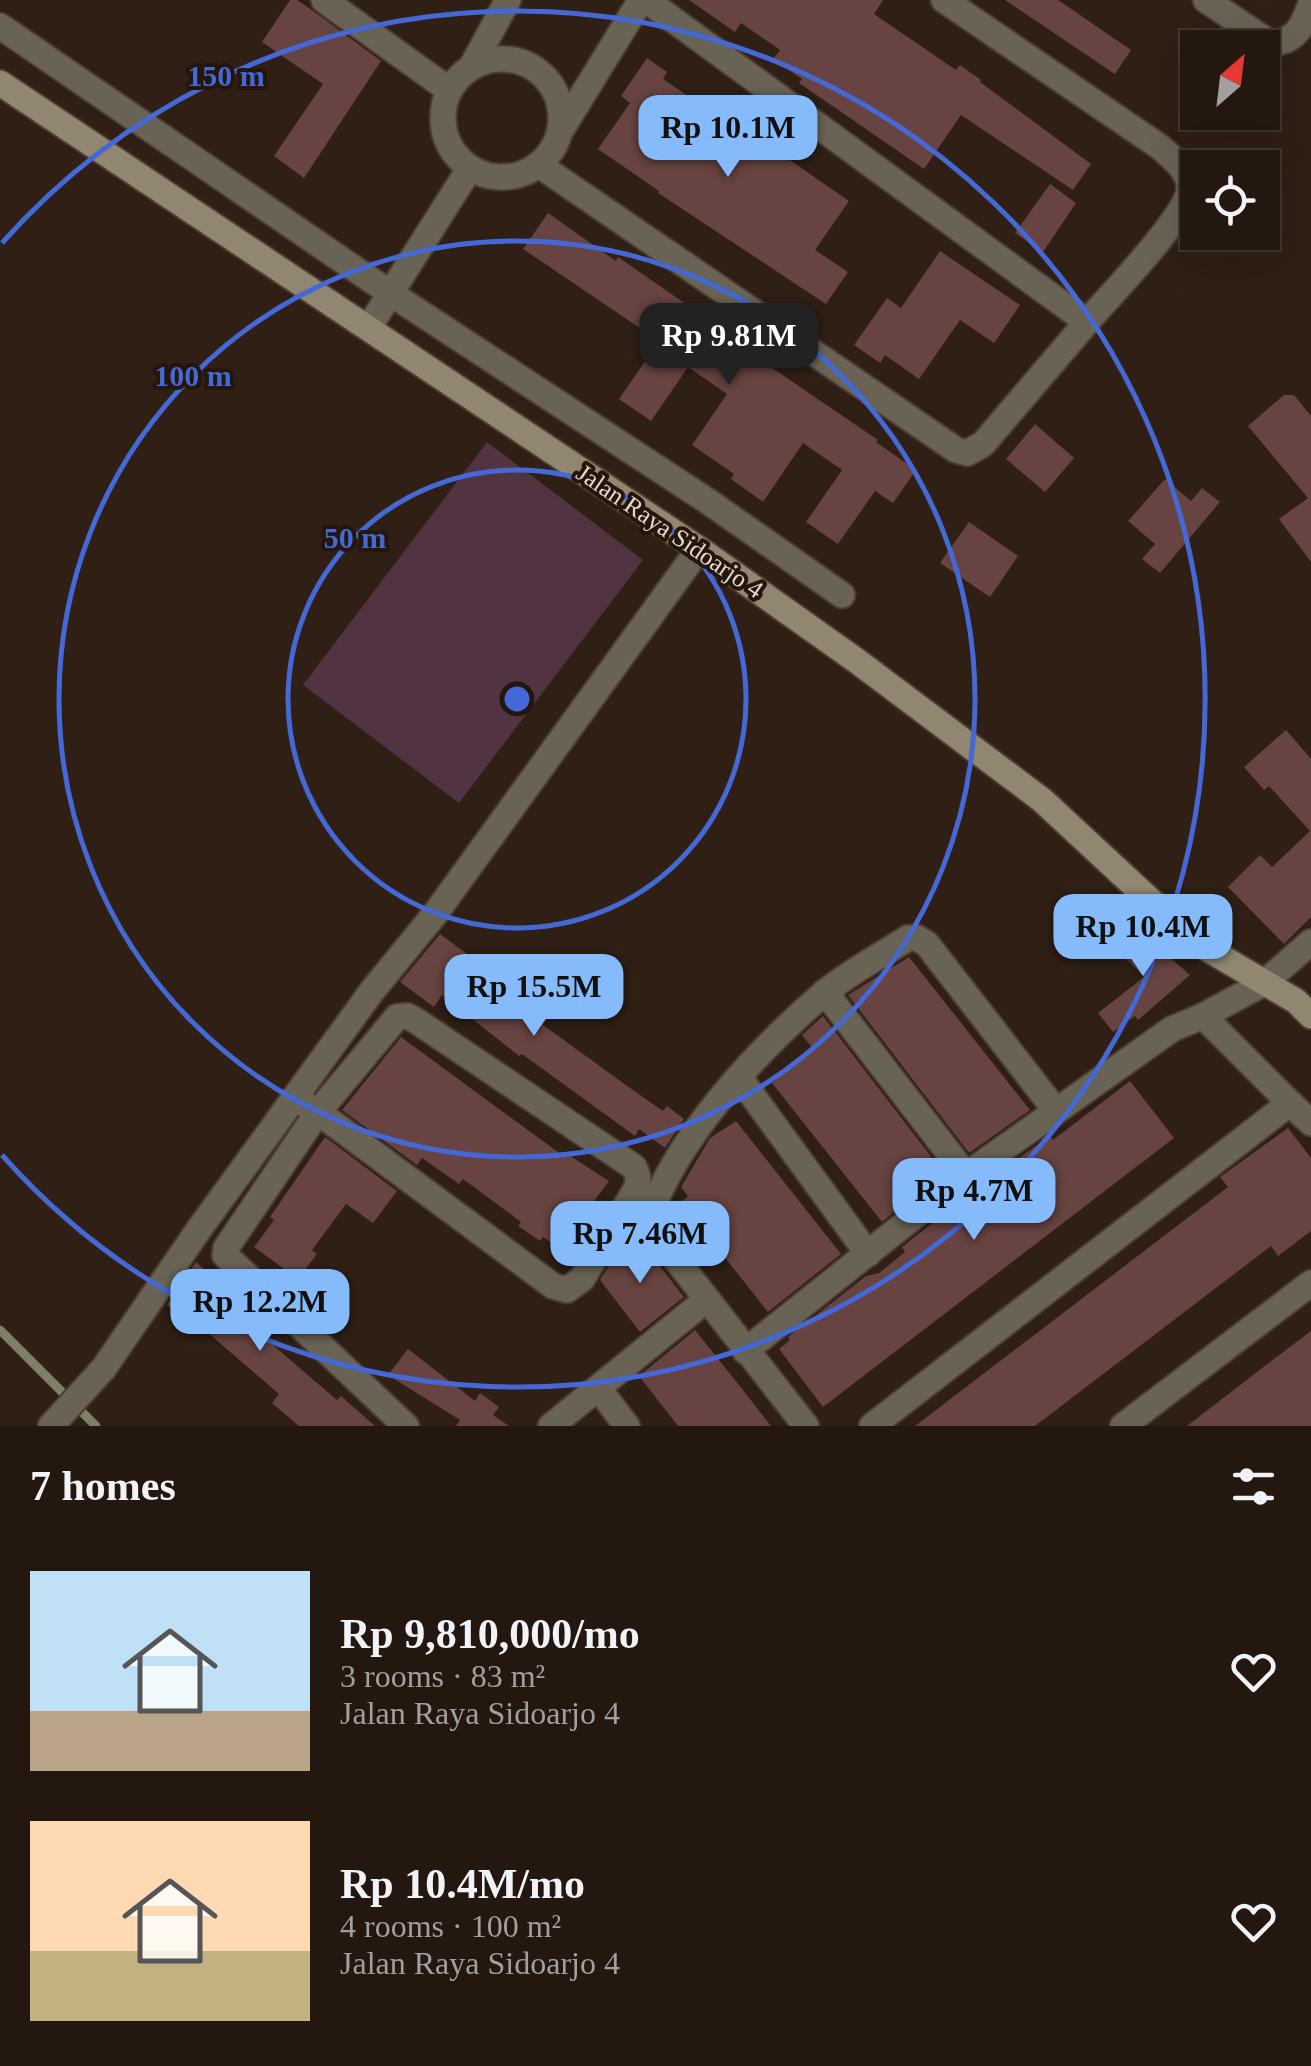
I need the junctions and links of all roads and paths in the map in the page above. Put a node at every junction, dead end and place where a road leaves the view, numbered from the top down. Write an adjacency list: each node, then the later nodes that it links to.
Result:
1 (324, 0): 10 (street)
2 (508, 0): 8 (street)
3 (644, 0): 11 (street); 15 (street)
4 (944, 0): 15 (street)
5 (1206, 0): 6 (street)
6 (1311, 4)
7 (0, 26): 14 (street)
8 (472, 66): 10 (street); 11 (street)
9 (0, 83): 16 (street, Jalan Raya Sidoarjo 4)
10 (449, 90): 13 (street)
11 (561, 130): 12 (street)
12 (539, 165): 13 (street); 15 (street)
13 (470, 168): 14 (street)
14 (390, 292): 16 (street); 18 (street)
15 (1086, 322)
16 (368, 327): 17 (street, Jalan Raya Sidoarjo 4)
17 (699, 549): 20 (street, Jalan Raya Sidoarjo 4); 25 (street)
18 (842, 596)
19 (1311, 942): 20 (street)
20 (1264, 983): 22 (street); 23 (street, Jalan Raya Sidoarjo 4)
21 (825, 992): 24 (street); 28 (street); 30 (street)
22 (1203, 1016): 26 (street); 28 (street)
23 (1311, 1016)
24 (739, 1077): 31 (street); 33 (street)
25 (296, 1099): 27 (street); 36 (street)
26 (1290, 1103): 29 (street); 41 (street)
27 (318, 1112): 27 (street); 37 (street)
28 (1056, 1112): 30 (street)
29 (1311, 1123)
30 (966, 1175): 31 (street)
31 (868, 1254): 34 (street)
32 (1311, 1283): 42 (street)
33 (706, 1300): 34 (street); 35 (street)
34 (744, 1351): 40 (street)
35 (598, 1388): 38 (street); 39 (street)
36 (51, 1426)
37 (406, 1426)
38 (551, 1426)
39 (627, 1426)
40 (806, 1426)
41 (872, 1426)
42 (1123, 1426)

